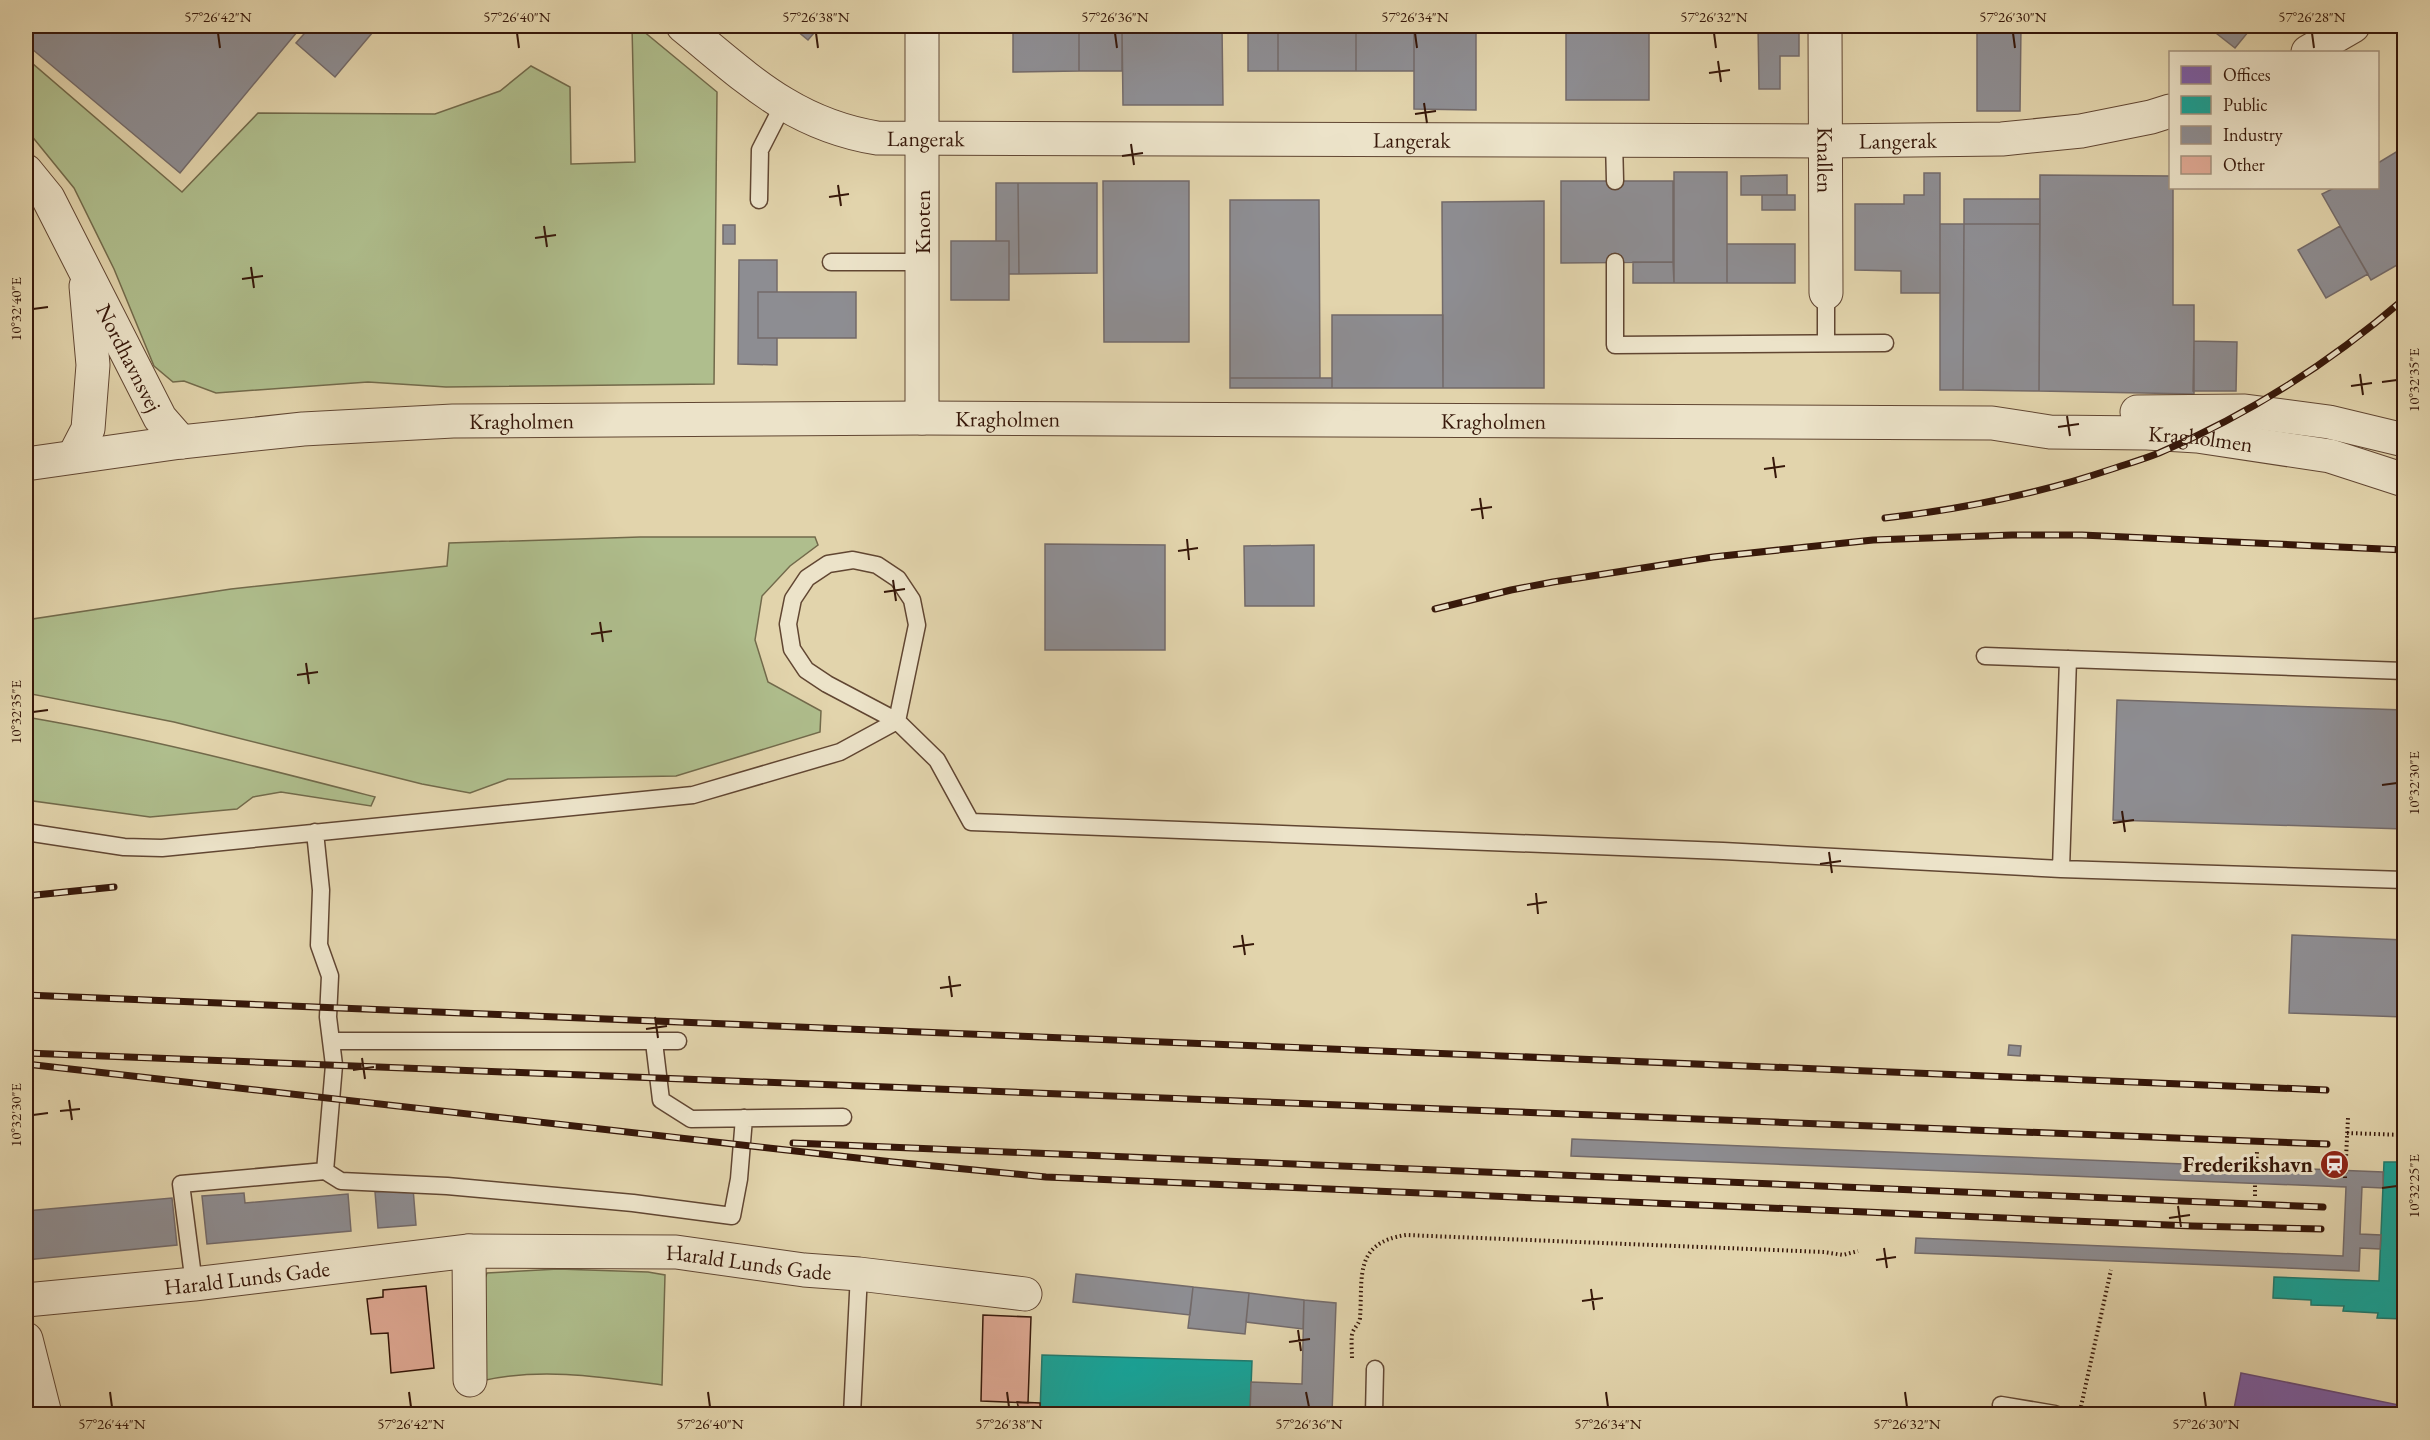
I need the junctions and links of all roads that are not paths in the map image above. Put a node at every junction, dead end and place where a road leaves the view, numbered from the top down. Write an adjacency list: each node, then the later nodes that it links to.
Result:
1 (683, 26): 6 (street, Langerak)
2 (922, 26): 8 (street, Knoten)
3 (1826, 26): 10 (street, Knallen)
4 (2353, 26): 5 (street)
5 (2310, 51)
6 (783, 105): 8 (street, Langerak); 13 (lane)
7 (2169, 111): 10 (street, Langerak)
8 (922, 138): 9 (street, Langerak); 15 (street, Knoten)
9 (1614, 140): 10 (street, Langerak); 12 (lane)
10 (1826, 141): 18 (street, Knallen)
11 (26, 171): 17 (street, Nordhavnsvej)
12 (1615, 181)
13 (759, 200)
14 (831, 262): 15 (lane)
15 (922, 262): 21 (street, Knoten)
16 (1615, 262): 19 (lane)
17 (84, 270): 24 (street, Nordhavnsvej); 25 (street, Nordhavnsvej)
18 (1826, 293): 19 (lane)
19 (1826, 343): 20 (lane)
20 (1885, 343)
21 (922, 418): 22 (street, Kragholmen); 24 (street, Kragholmen)
22 (1992, 423): 23 (street, Kragholmen); 27 (street, Kragholmen)
23 (2404, 440)
24 (181, 442): 25 (street, Kragholmen)
25 (74, 456): 26 (street, Kragholmen)
26 (26, 464)
27 (2404, 480)
28 (1985, 656): 29 (lane)
29 (2068, 659): 30 (lane); 34 (lane)
30 (2404, 671)
31 (897, 721): 31 (lane); 33 (lane); 34 (lane)
32 (26, 832): 33 (lane)
33 (315, 832): 36 (lane)
34 (2061, 869): 35 (lane)
35 (2404, 880)
36 (332, 1041): 38 (lane); 41 (lane)
37 (678, 1041): 38 (lane)
38 (654, 1042): 40 (lane)
39 (843, 1117): 40 (lane)
40 (744, 1118): 41 (lane)
41 (325, 1171): 44 (lane)
42 (469, 1251): 43 (street, Harald Lunds Gade); 44 (street, Harald Lunds Gade); 49 (street)
43 (859, 1274): 45 (street, Harald Lunds Gade); 52 (lane)
44 (194, 1284): 46 (street, Harald Lunds Gade)
45 (1025, 1294)
46 (26, 1300)
47 (26, 1339): 51 (street)
48 (1375, 1369): 53 (lane)
49 (470, 1380)
50 (2001, 1405): 54 (lane)
51 (45, 1414)
52 (852, 1414)
53 (1374, 1414)
54 (2055, 1414)

